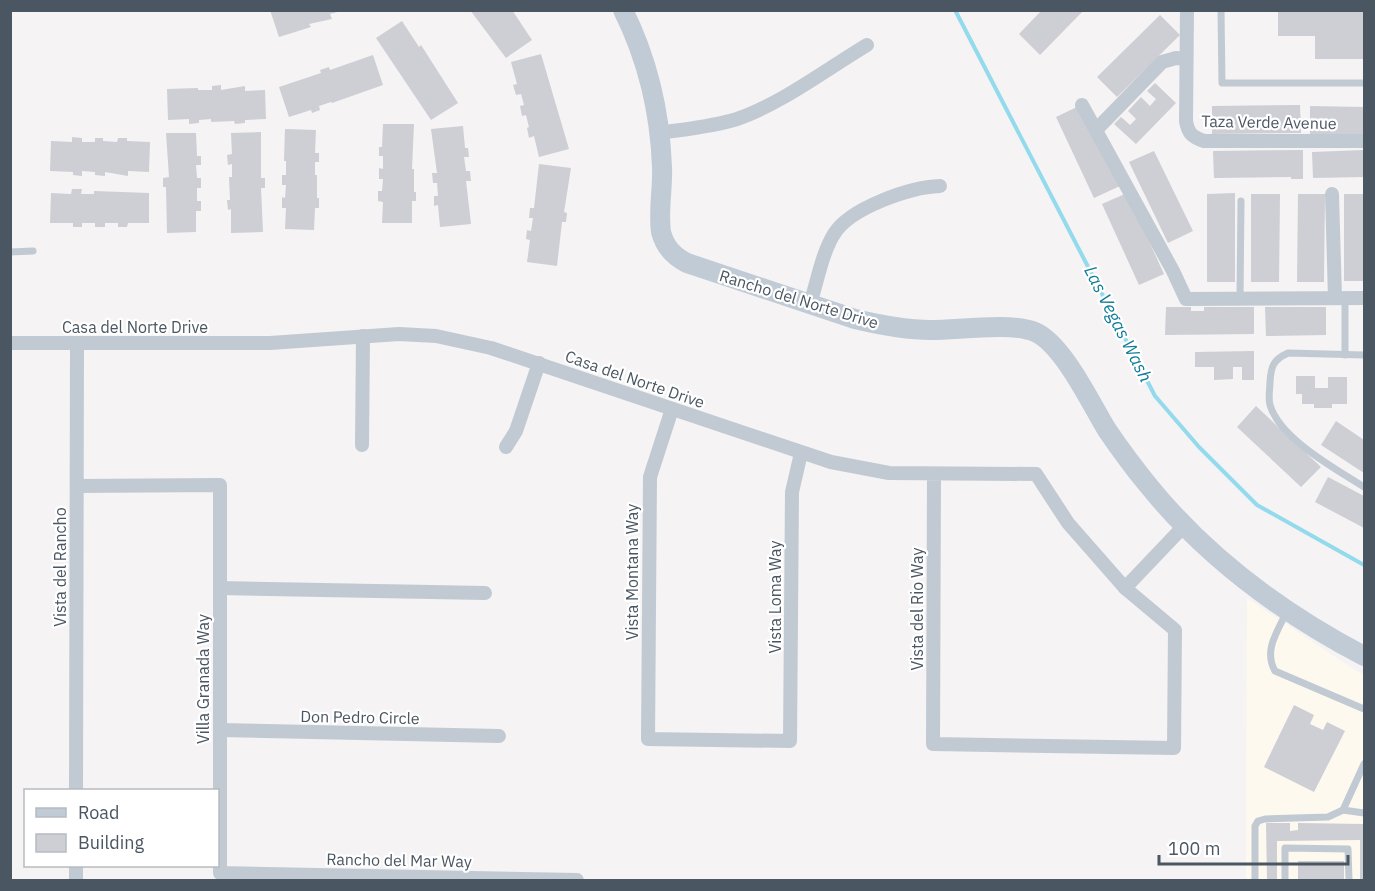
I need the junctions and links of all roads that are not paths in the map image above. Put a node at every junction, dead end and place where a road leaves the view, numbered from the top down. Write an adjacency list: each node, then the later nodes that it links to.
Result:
1 (1187, 10): 5 (street, Taza Verde Avenue)
2 (1221, 10): 6 (lane)
3 (623, 11): 9 (street, Rancho del Norte Drive)
4 (867, 45): 9 (street)
5 (1186, 59): 8 (street); 10 (street, Taza Verde Avenue)
6 (1365, 83)
7 (1082, 105): 8 (street)
8 (1096, 130): 18 (street)
9 (659, 133): 19 (street, Rancho del Norte Drive)
10 (1365, 141)
11 (940, 186): 19 (street)
12 (1332, 194): 16 (street)
13 (1241, 201): 18 (lane)
14 (10, 252): 15 (lane)
15 (33, 252)
16 (1340, 298): 17 (street); 18 (street); 23 (lane)
17 (1365, 298)
18 (1240, 299)
19 (810, 304): 33 (street, Rancho del Norte Drive)
20 (363, 336): 22 (street, Casa del Norte Drive); 25 (street, Casa del Norte Drive); 27 (street)
21 (10, 343): 22 (street, Casa del Norte Drive)
22 (77, 343): 31 (street, Vista del Rancho)
23 (1345, 355): 24 (lane); 32 (lane)
24 (1365, 356)
25 (539, 363): 26 (street, Casa del Norte Drive); 28 (street)
26 (672, 409): 29 (street, Casa del Norte Drive); 42 (street, Vista Montana Way)
27 (362, 445)
28 (506, 447)
29 (801, 453): 30 (street, Casa del Norte Drive); 42 (street, Vista Loma Way)
30 (934, 474): 35 (street, Casa del Norte Drive); 43 (street, Vista del Rio Way)
31 (76, 486): 34 (street, Villa Granada Way); 45 (street, Vista del Rancho)
32 (1365, 487)
33 (1184, 526): 35 (street); 37 (street, Rancho del Norte Drive)
34 (220, 588): 36 (street); 40 (street, Villa Granada Way)
35 (1125, 588): 43 (street, Casa del Norte Drive)
36 (485, 593)
37 (1287, 611): 38 (street, Rancho del Norte Drive); 39 (lane)
38 (1365, 656)
39 (1365, 709)
40 (220, 730): 41 (street, Don Pedro Circle); 48 (street, Villa Granada Way)
41 (499, 736)
42 (790, 741)
43 (1174, 748)
44 (1365, 764): 46 (lane)
45 (76, 789)
46 (1342, 810): 47 (lane); 51 (lane)
47 (1365, 813)
48 (220, 873): 49 (street, Rancho del Mar Way)
49 (445, 879): 50 (street, Rancho del Mar Way)
50 (577, 880)
51 (1255, 880)
52 (1285, 880): 53 (lane)
53 (1349, 880)

